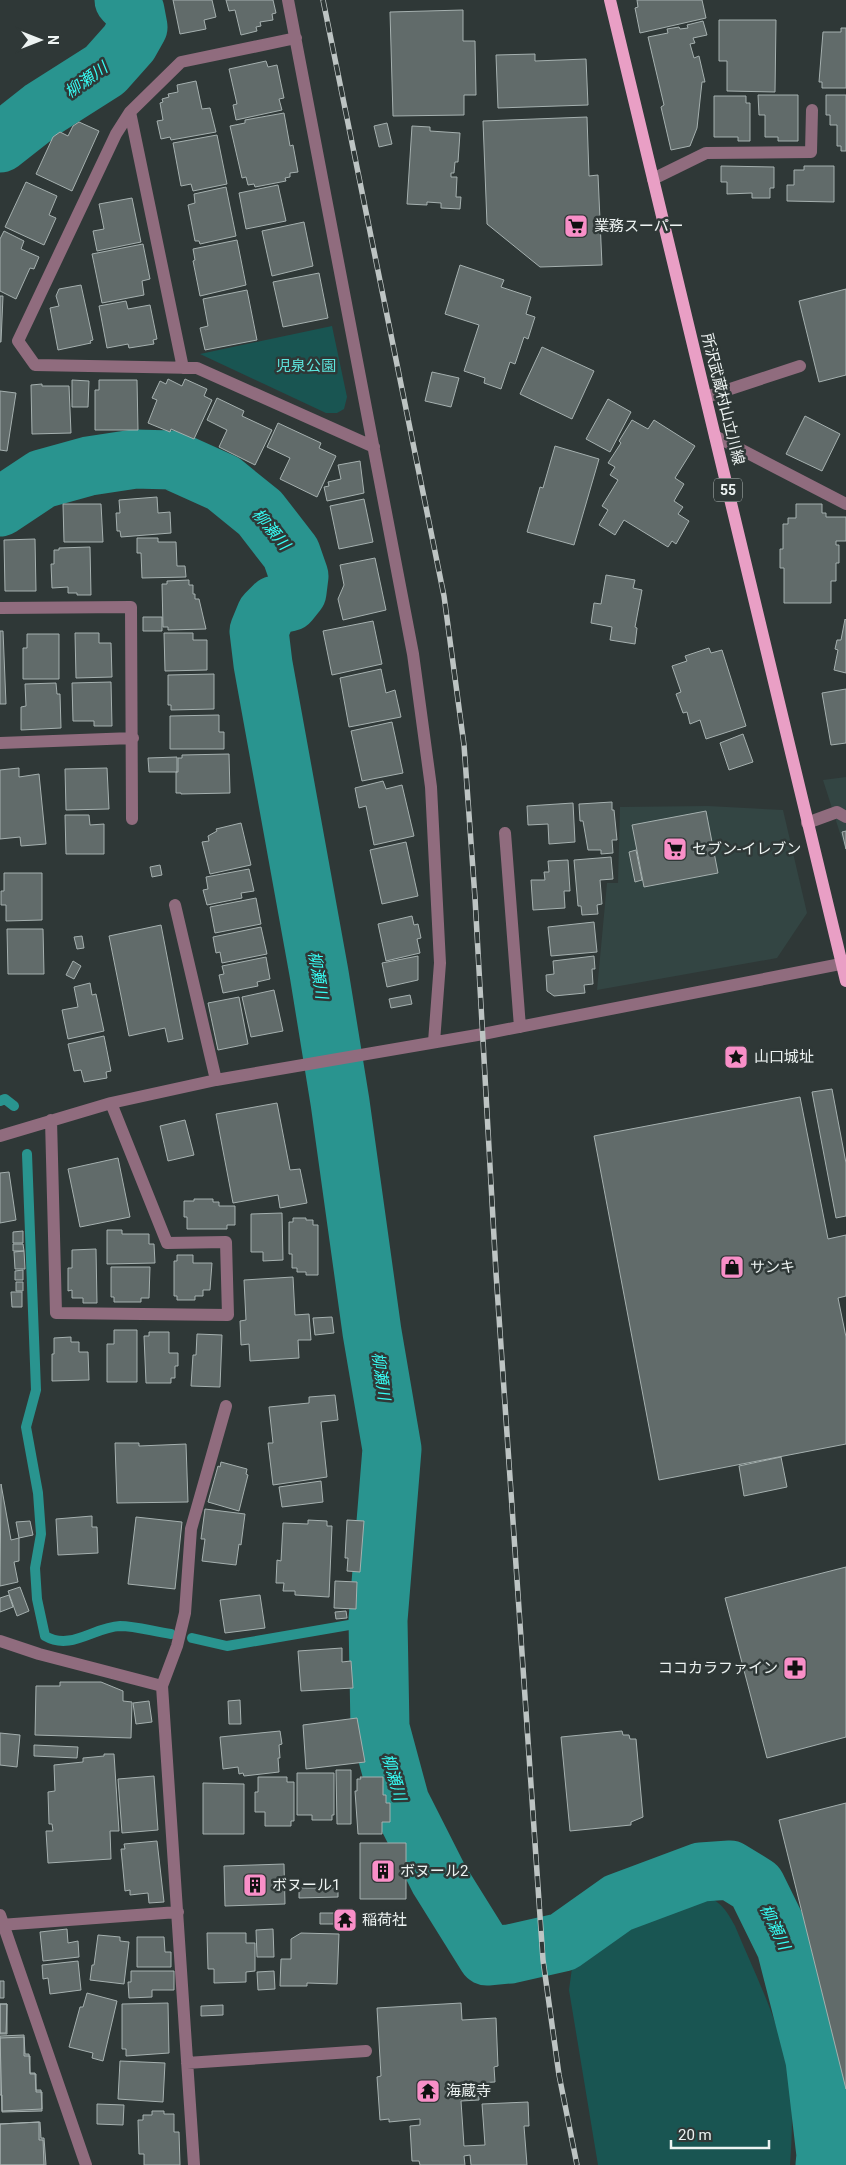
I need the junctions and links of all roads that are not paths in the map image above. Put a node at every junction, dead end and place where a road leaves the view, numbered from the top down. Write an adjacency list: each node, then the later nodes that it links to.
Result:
1 (288, 0): 3 (street)
2 (610, 0): 6 (main road, 所沢武蔵村山立川線 / 55)
3 (296, 38): 5 (street); 11 (street)
4 (812, 110): 6 (street)
5 (130, 112): 8 (street); 8 (street)
6 (653, 179): 9 (main road, 所沢武蔵村山立川線 / 55)
7 (800, 366): 9 (street)
8 (183, 368): 11 (street)
9 (706, 398): 10 (main road, 所沢武蔵村山立川線 / 55)
10 (715, 436): 12 (street); 18 (main road, 所沢武蔵村山立川線 / 55)
11 (374, 446): 24 (street)
12 (846, 504)
13 (0, 608): 14 (street)
14 (134, 738): 15 (street); 17 (street)
15 (0, 743)
16 (842, 815): 18 (street)
17 (132, 819)
18 (808, 823): 21 (main road, 所沢武蔵村山立川線 / 55)
19 (506, 833): 23 (street)
20 (175, 905): 25 (street)
21 (844, 964): 22 (main road, 所沢武蔵村山立川線 / 55); 23 (street)
22 (846, 981)
23 (520, 1027): 24 (street)
24 (434, 1042): 25 (street)
25 (216, 1080): 26 (street)
26 (111, 1103): 27 (street); 27 (street)
27 (51, 1120): 28 (street)
28 (0, 1136)
29 (226, 1406): 31 (street)
30 (0, 1641): 31 (street)
31 (162, 1686): 32 (street)
32 (178, 1912): 33 (street); 35 (street)
33 (1, 1922): 36 (street)
34 (366, 2051): 35 (street)
35 (187, 2063): 37 (street)
36 (86, 2165)
37 (194, 2165)

